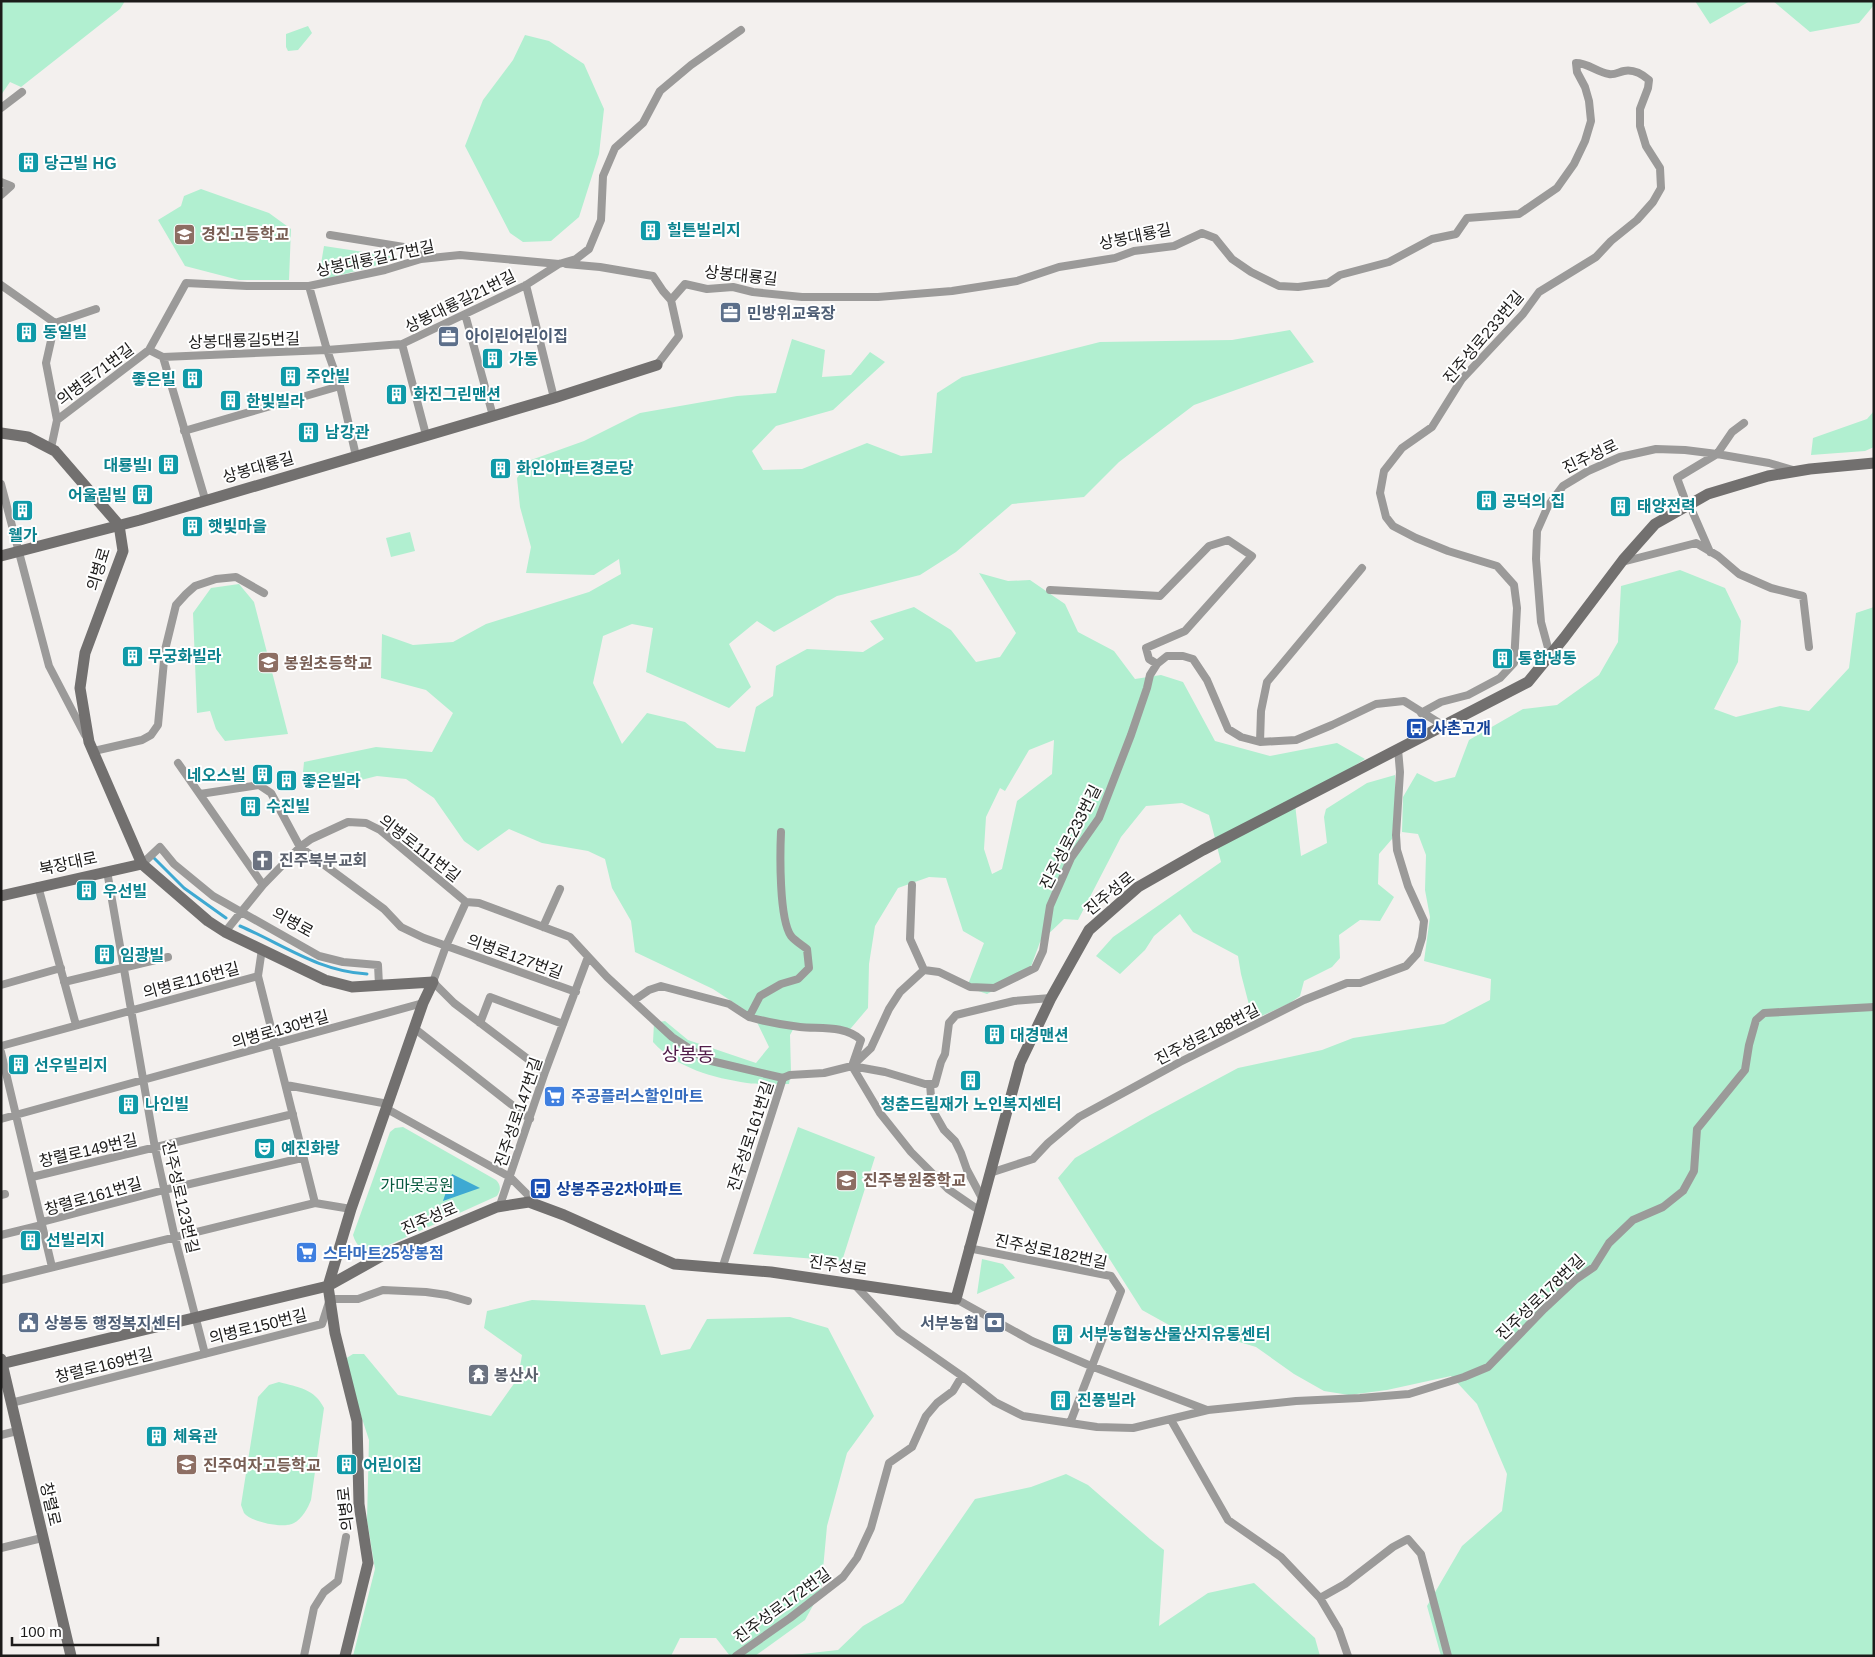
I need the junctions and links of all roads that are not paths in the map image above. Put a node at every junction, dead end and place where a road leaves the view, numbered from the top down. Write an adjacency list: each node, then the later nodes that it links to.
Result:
1 (741, 30): 9 (street, 상봉대룡길17번길)
2 (1648, 88): 13 (street, 상봉대룡길); 50 (street, 진주성로233번길)
3 (22, 92): 4 (street)
4 (1, 108)
5 (1, 182): 6 (street)
6 (1, 195)
7 (330, 235): 8 (street)
8 (421, 259): 9 (street, 상봉대룡길17번길); 12 (street, 상봉대룡길17번길)
9 (559, 264): 11 (street, 상봉대룡길21번길); 13 (street, 상봉대룡길)
10 (1, 285): 16 (street)
11 (526, 285): 15 (street, 상봉대룡길21번길); 23 (street)
12 (309, 286): 18 (street); 19 (street, 상봉대룡길17번길)
13 (671, 300): 21 (street, 상봉대룡길)
14 (96, 309): 16 (street)
15 (465, 314): 17 (street, 상봉대룡길21번길); 24 (street)
16 (55, 323): 25 (street, 의병로71번길)
17 (402, 344): 19 (street); 29 (street, 상봉대룡길21번길)
18 (149, 350): 20 (street, 상봉대룡길5번길); 25 (street, 의병로71번길)
19 (327, 350): 20 (street, 상봉대룡길5번길); 22 (street, 상봉대룡길17번길)
20 (163, 357): 27 (street)
21 (657, 365): 23 (street, 상봉대룡길)
22 (340, 386): 27 (street); 32 (street, 상봉대룡길17번길)
23 (554, 398): 24 (street, 상봉대룡길)
24 (492, 416): 29 (street, 상봉대룡길)
25 (56, 420): 30 (street, 의병로71번길)
26 (1744, 423): 31 (street)
27 (184, 431): 37 (street)
28 (1, 433): 30 (street)
29 (426, 435): 32 (street, 상봉대룡길)
30 (51, 448): 39 (street)
31 (1717, 454): 34 (street, 진주성로); 36 (street); 48 (street, 진주성로)
32 (356, 456): 37 (street, 상봉대룡길)
33 (1874, 463): 34 (street, 진주성로)
34 (1798, 471): 43 (street, 진주성로)
35 (1, 484): 40 (street, 의병로)
36 (1684, 497)
37 (205, 499): 39 (street, 상봉대룡길)
38 (1693, 513): 41 (street)
39 (119, 525): 40 (street, 상봉대룡길); 53 (street, 의병로)
40 (20, 551): 42 (street, 상봉대룡길); 53 (street, 의병로)
41 (1710, 552): 43 (street); 47 (street)
42 (1, 556)
43 (1620, 563): 48 (street, 진주성로)
44 (1362, 568): 52 (street)
45 (1050, 590): 49 (street)
46 (264, 593): 53 (street)
47 (1809, 647)
48 (1550, 655): 51 (street, 진주성로)
49 (1157, 664): 52 (street); 76 (street, 진주성로233번길)
50 (1421, 713): 51 (street); 52 (street)
51 (1444, 726): 54 (street, 진주성로)
52 (1260, 742)
53 (91, 747): 59 (street, 의병로)
54 (1398, 749): 83 (street, 진주성로); 109 (street, 진주성로188번길)
55 (178, 763): 56 (street)
56 (200, 794): 58 (street); 63 (street)
57 (781, 832): 88 (street)
58 (300, 847): 63 (street, 의병로111번길); 66 (street, 의병로111번길); 70 (street)
59 (142, 864): 60 (street, 북장대로); 67 (street, 의병로); 69 (street, 의병로)
60 (107, 872): 62 (street, 북장대로); 75 (street, 진주성로123번길)
61 (912, 885): 76 (street)
62 (38, 886): 65 (street, 북장대로); 74 (street)
63 (262, 886): 67 (street, 의병로111번길)
64 (560, 889): 68 (street)
65 (1, 896)
66 (466, 902): 68 (street); 70 (street)
67 (241, 912): 69 (street, 의병로111번길); 81 (street, 의병로)
68 (543, 927): 73 (street)
69 (225, 932): 71 (street, 의병로)
70 (446, 946): 79 (street); 82 (street, 의병로127번길)
71 (262, 949): 77 (street, 의병로116번길); 81 (street, 의병로)
72 (168, 957): 75 (street)
73 (588, 957): 82 (street, 진주성로147번길); 84 (street)
74 (60, 968): 78 (street); 80 (street)
75 (124, 968): 78 (street); 87 (street, 진주성로123번길)
76 (924, 970): 96 (street)
77 (258, 976): 87 (street, 의병로116번길); 93 (street, 의병로116번길)
78 (64, 982): 91 (street)
79 (433, 982): 81 (street, 의병로); 85 (street, 의병로); 89 (street)
80 (1, 985)
81 (379, 985)
82 (576, 992): 90 (street, 진주성로147번길)
83 (1051, 998): 101 (street); 109 (street, 진주성로)
84 (633, 1001): 88 (street); 98 (street)
85 (423, 1003): 92 (street, 의병로); 93 (street, 의병로130번길)
86 (1874, 1007): 136 (street, 진주성로178번길)
87 (131, 1011): 91 (street, 의병로116번길); 99 (street, 진주성로123번길)
88 (749, 1017): 96 (street)
89 (480, 1023): 90 (street); 97 (street)
90 (563, 1024): 97 (street, 진주성로147번길)
91 (76, 1025): 94 (street, 의병로116번길)
92 (414, 1028): 102 (street, 의병로); 106 (street)
93 (276, 1044): 99 (street, 의병로130번길); 100 (street, 의병로116번길)
94 (1, 1046)
95 (1, 1052): 104 (street, 창렬로149번길)
96 (852, 1066): 98 (street, 진주성로161번길); 101 (street); 116 (street)
97 (545, 1072): 106 (street, 진주성로147번길)
98 (783, 1078): 123 (street, 진주성로161번길)
99 (144, 1081): 104 (street); 107 (street, 진주성로123번길)
100 (286, 1084): 102 (street); 103 (street, 의병로116번길)
101 (930, 1084): 116 (street)
102 (388, 1106): 110 (street); 117 (street, 의병로)
103 (292, 1114): 107 (street, 창렬로149번길); 108 (street, 의병로116번길)
104 (17, 1115): 105 (street); 111 (street, 창렬로149번길)
105 (1, 1119)
106 (530, 1119): 110 (street, 진주성로147번길)
107 (155, 1148): 111 (street, 창렬로149번길); 112 (street, 진주성로123번길)
108 (302, 1158): 112 (street, 창렬로161번길); 113 (street, 의병로116번길)
109 (990, 1174): 116 (street, 진주성로)
110 (510, 1177): 114 (street, 진주성로147번길); 115 (street)
111 (32, 1178): 118 (street)
112 (164, 1190): 118 (street, 창렬로161번길); 120 (street, 진주성로123번길)
113 (315, 1203): 117 (street); 120 (street)
114 (496, 1206): 115 (street, 진주성로); 126 (street, 진주성로)
115 (539, 1206): 123 (street, 진주성로)
116 (981, 1206): 121 (street, 진주성로)
117 (351, 1208): 126 (street, 의병로)
118 (42, 1224): 119 (street); 122 (street, 창렬로161번길)
119 (1, 1235)
120 (175, 1238): 122 (street); 130 (street, 진주성로123번길)
121 (968, 1248): 128 (street, 진주성로); 133 (street, 진주성로182번길)
122 (52, 1267): 124 (street)
123 (722, 1269): 125 (street, 진주성로)
124 (1, 1280)
125 (853, 1283): 128 (street, 진주성로); 134 (street)
126 (328, 1286): 127 (street, 의병로); 130 (street, 진주성로)
127 (330, 1299): 129 (street); 131 (street, 의병로150번길); 147 (street, 의병로)
128 (956, 1299): 133 (street, 진주성로178번길)
129 (468, 1301)
130 (196, 1318): 131 (street, 진주성로123번길); 132 (street, 진주성로)
131 (205, 1354): 135 (street, 창렬로169번길)
132 (2, 1362): 135 (street, 창렬로)
133 (1091, 1366): 136 (street, 진주성로178번길); 138 (street)
134 (962, 1376): 138 (street, 진주성로178번길); 148 (street, 진주성로172번길)
135 (11, 1403): 139 (street, 창렬로)
136 (1208, 1410): 137 (street, 진주성로178번길)
137 (1171, 1420): 138 (street, 진주성로178번길); 144 (street)
138 (1070, 1423)
139 (17, 1431): 140 (street); 142 (street, 창렬로)
140 (1, 1435)
141 (346, 1537): 146 (street)
142 (42, 1538): 143 (street); 145 (street, 창렬로)
143 (1, 1548)
144 (1320, 1598): 149 (street); 150 (street)
145 (71, 1656)
146 (304, 1656)
147 (345, 1656)
148 (736, 1656)
149 (1348, 1656)
150 (1448, 1656)

